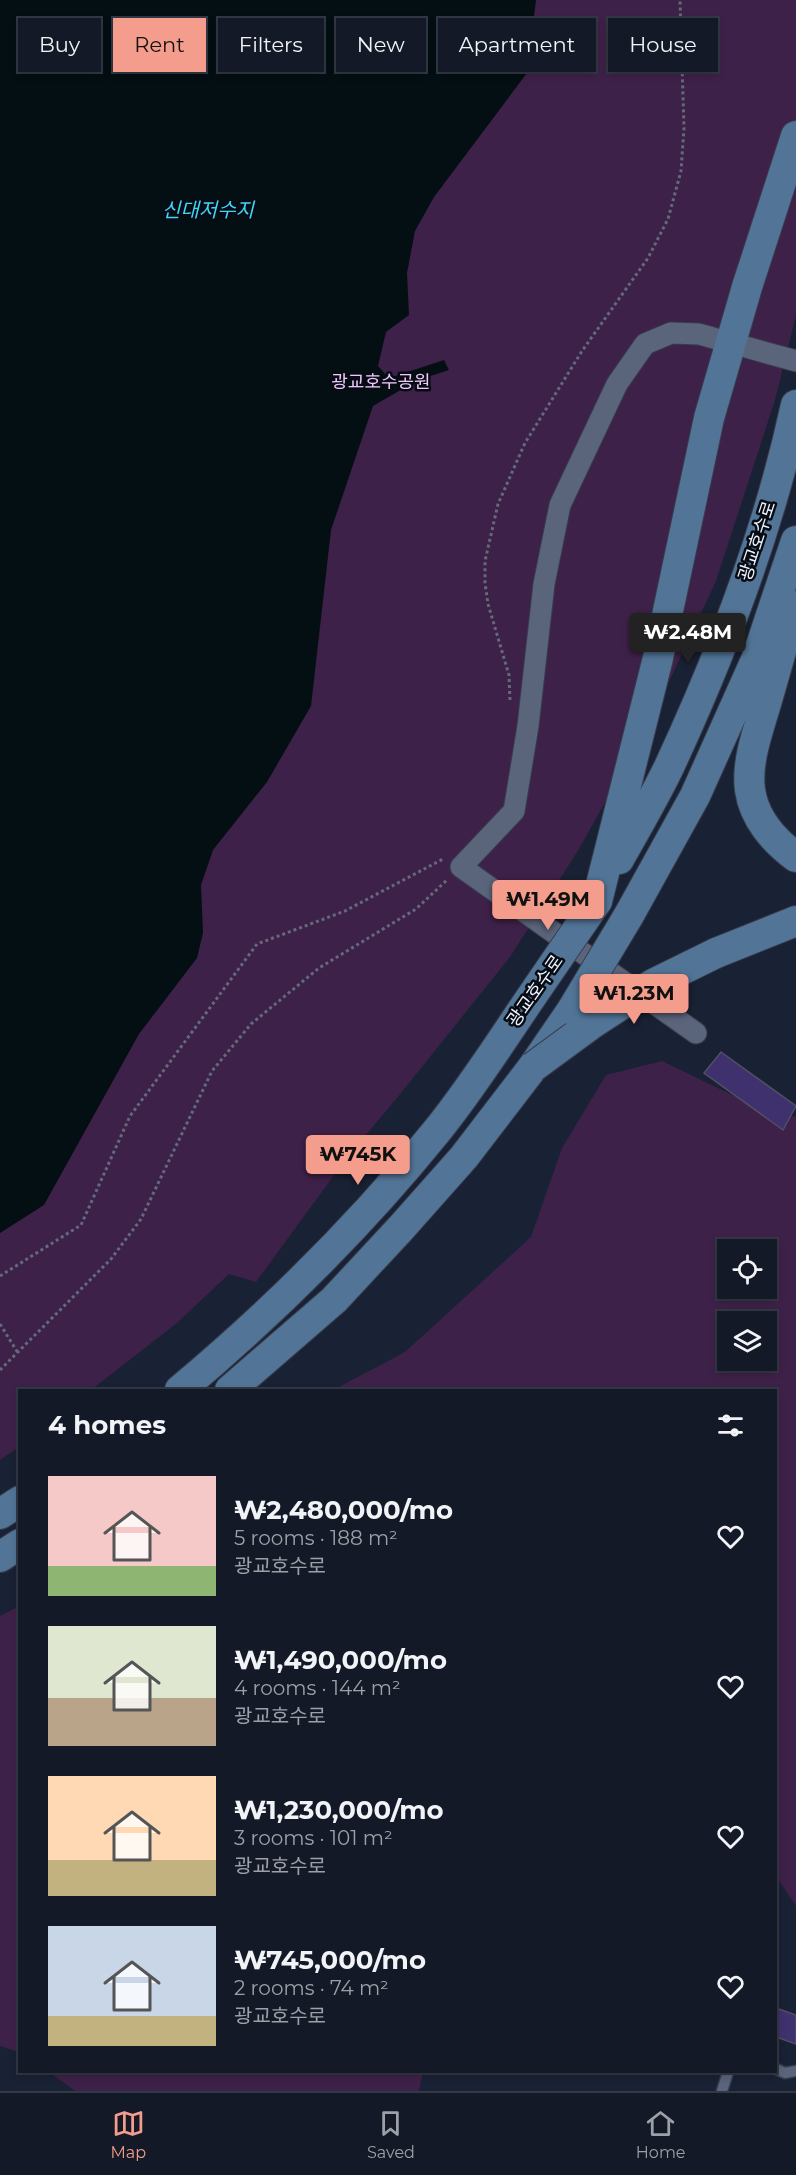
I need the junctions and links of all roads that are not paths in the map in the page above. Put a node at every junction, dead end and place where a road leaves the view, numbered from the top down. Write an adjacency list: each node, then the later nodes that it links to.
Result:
1 (796, 136): 2 (main road)
2 (730, 343): 3 (street); 8 (main road); 10 (street)
3 (796, 361)
4 (793, 418): 8 (main road, 광교호수로)
5 (795, 556): 11 (main road, 광교호수로, bridge)
6 (796, 595): 7 (main road)
7 (796, 857)
8 (597, 902): 12 (main road, 광교호수로, bridge)
9 (796, 921): 11 (main road, bridge)
10 (696, 1034)
11 (533, 1067): 13 (main road, 광교호수로)
12 (181, 1389)
13 (231, 1389)
14 (18, 1502): 15 (main road)
15 (0, 1514)
16 (18, 1545): 17 (main road)
17 (0, 1557)
18 (777, 2069): 19 (lane)
19 (796, 2071)
20 (728, 2073): 21 (lane)
21 (722, 2091)

